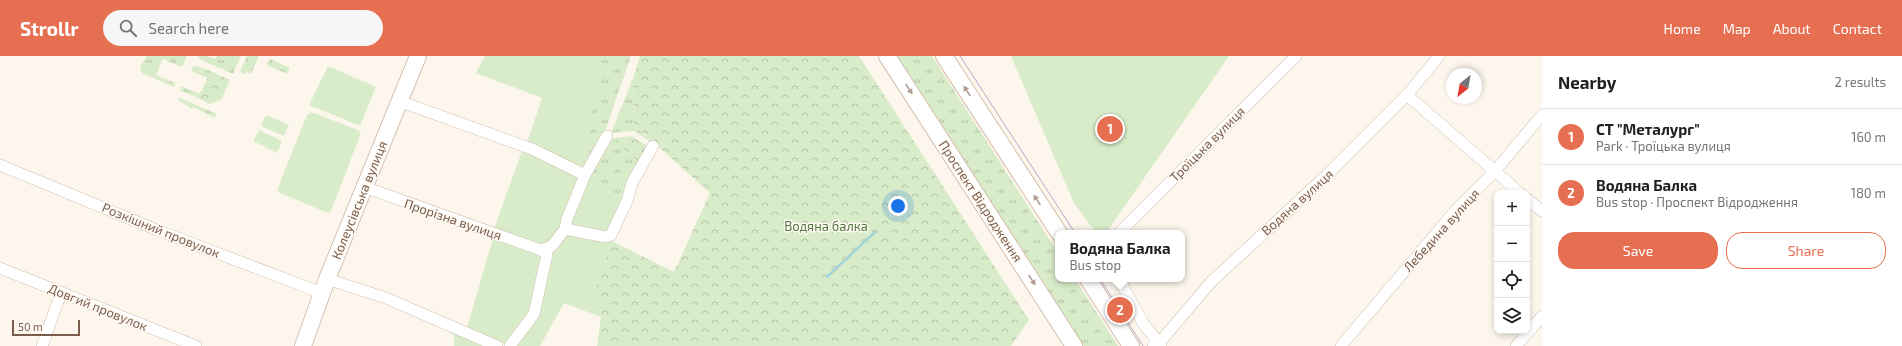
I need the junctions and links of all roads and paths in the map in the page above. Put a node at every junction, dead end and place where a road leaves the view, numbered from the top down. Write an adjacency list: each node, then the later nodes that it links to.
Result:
1 (418, 56): 7 (main road, Колеусівська вулиця)
2 (887, 56): 34 (main road, Проспект Відродження, one-way to 34)
3 (944, 56): 19 (main road, one-way to 3)
4 (1296, 56): 20 (street, Троїцька вулиця)
5 (1439, 56): 6 (street, Водяна вулиця)
6 (1407, 95): 12 (street); 28 (street, Водяна вулиця)
7 (399, 101): 13 (street); 14 (main road, Колеусівська вулиця)
8 (1542, 115): 12 (street, Лебедина вулиця)
9 (607, 136): 13 (street)
10 (653, 146): 18 (street)
11 (0, 165): 25 (street, Розкішний провулок)
12 (1495, 171): 15 (street); 36 (street, Лебедина вулиця)
13 (585, 175): 18 (street)
14 (364, 188): 21 (street, Прорізна вулиця); 25 (main road, Колеусівська вулиця)
15 (1517, 190)
16 (1530, 201): 17 (street)
17 (1542, 211)
18 (566, 229): 21 (street)
19 (1056, 230)
20 (1122, 230)
21 (541, 250): 33 (street)
22 (0, 268): 26 (street, Довгий провулок)
23 (1090, 282): 35 (main road)
24 (1121, 282): 28 (street)
25 (325, 286): 31 (main road, Колеусівська вулиця); 32 (street)
26 (61, 293): 29 (street); 30 (street, Довгий провулок)
27 (1542, 316): 37 (street)
28 (1158, 345)
29 (42, 346)
30 (196, 346)
31 (303, 346)
32 (497, 346)
33 (510, 346)
34 (1074, 346)
35 (1131, 346)
36 (1341, 346)
37 (1516, 346)

